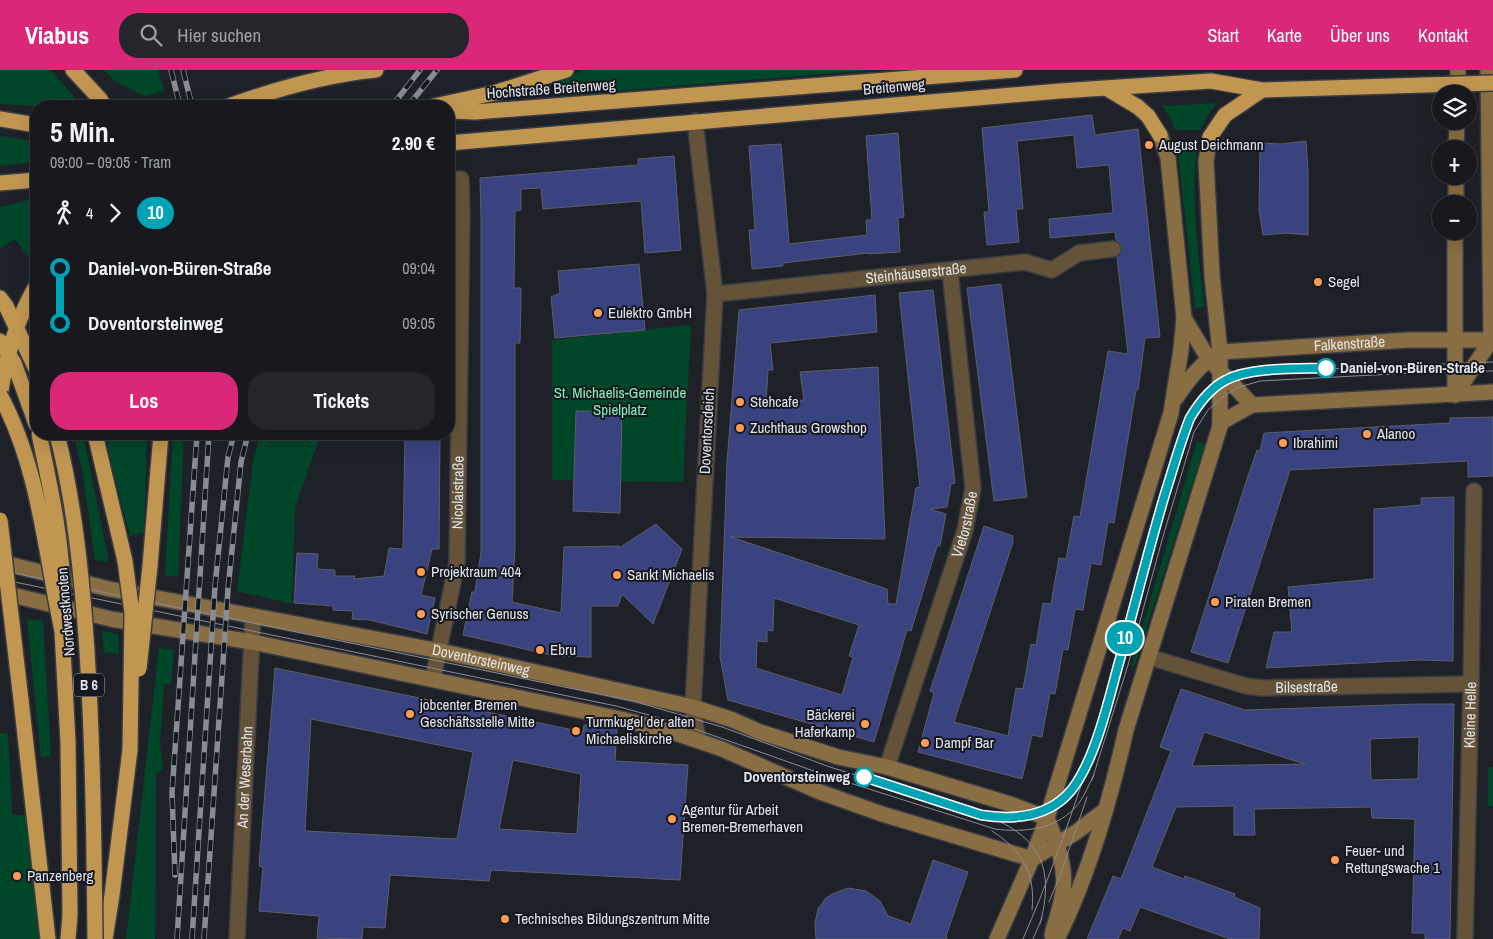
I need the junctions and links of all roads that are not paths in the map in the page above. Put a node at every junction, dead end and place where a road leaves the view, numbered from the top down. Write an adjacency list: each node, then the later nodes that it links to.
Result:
1 (73, 70): 11 (highway)
2 (376, 70): 12 (highway)
3 (566, 70): 13 (highway)
4 (1015, 70): 14 (highway, Hochstraße Breitenweg)
5 (1458, 70): 8 (street)
6 (1488, 70): 33 (street)
7 (1493, 83): 10 (highway, Breitenweg, bridge)
8 (1458, 85)
9 (1106, 88): 10 (highway, Breitenweg); 16 (highway, Breitenweg); 18 (highway)
10 (1262, 90): 19 (highway)
11 (101, 100)
12 (245, 100)
13 (455, 101)
14 (455, 111)
15 (0, 119): 17 (highway)
16 (695, 121): 20 (highway, Breitenweg); 28 (street, Doventorsdeich)
17 (30, 123)
18 (1160, 135): 31 (street)
19 (1210, 137): 35 (street)
20 (455, 142)
21 (30, 180): 23 (highway)
22 (455, 180): 24 (street, Nicolaistraße)
23 (0, 183)
24 (456, 215): 56 (street, Nicolaistraße)
25 (1455, 240): 32 (street)
26 (1113, 249): 27 (street, Steinhäuserstraße)
27 (950, 271): 28 (street, Steinhäuserstraße); 63 (street, Vietorstraße)
28 (715, 294): 60 (street, Doventorsdeich)
29 (30, 296): 40 (highway)
30 (0, 298): 36 (highway)
31 (1184, 318): 35 (street); 41 (street)
32 (1455, 340): 33 (street, Falkenstraße); 35 (street, Falkenstraße); 39 (street)
33 (1492, 340): 39 (street)
34 (0, 341): 43 (highway)
35 (1214, 355): 37 (street); 41 (street)
36 (30, 356)
37 (1219, 370): 42 (street); 44 (street)
38 (1493, 392): 39 (street)
39 (1455, 394): 42 (street)
40 (0, 395): 54 (highway, bridge)
41 (1174, 400): 65 (street)
42 (1252, 405): 44 (street)
43 (30, 407)
44 (1220, 423): 57 (street)
45 (40, 440): 54 (highway, Nordwestknoten / B 6, bridge)
46 (58, 440): 71 (highway, Nordwestknoten / B 6, bridge)
47 (96, 440): 62 (highway, bridge)
48 (160, 440): 62 (highway, bridge)
49 (1474, 491): 59 (street, Kleine Helle)
50 (0, 520): 69 (highway, bridge)
51 (0, 562): 53 (street, Doventorsteinweg)
52 (0, 592): 55 (street, Doventorsteinweg)
53 (253, 616): 55 (street, An der Weserbahn); 56 (street, Doventorsteinweg)
54 (62, 630): 70 (highway, Nordwestknoten / B 6)
55 (252, 642): 58 (street, Doventorsteinweg); 73 (street, An der Weserbahn)
56 (440, 650): 58 (street, Nicolaistraße); 60 (street, Doventorsteinweg)
57 (1149, 657): 59 (street, Bilsestraße); 64 (street)
58 (433, 678): 61 (street, Doventorsteinweg)
59 (1472, 684): 76 (street, Kleine Helle)
60 (693, 707): 61 (street, Doventorsdeich); 63 (street, Doventorsteinweg)
61 (699, 741): 67 (street, Doventorsteinweg)
62 (130, 750): 72 (highway)
63 (887, 767): 65 (street, Doventorsteinweg)
64 (1104, 811): 66 (street); 75 (street)
65 (1047, 818): 66 (street); 67 (street)
66 (1057, 844): 67 (street); 74 (street)
67 (1032, 859): 68 (street)
68 (1001, 935)
69 (48, 939)
70 (68, 939)
71 (95, 939)
72 (105, 939)
73 (238, 939)
74 (1051, 939)
75 (1057, 939)
76 (1465, 939)

